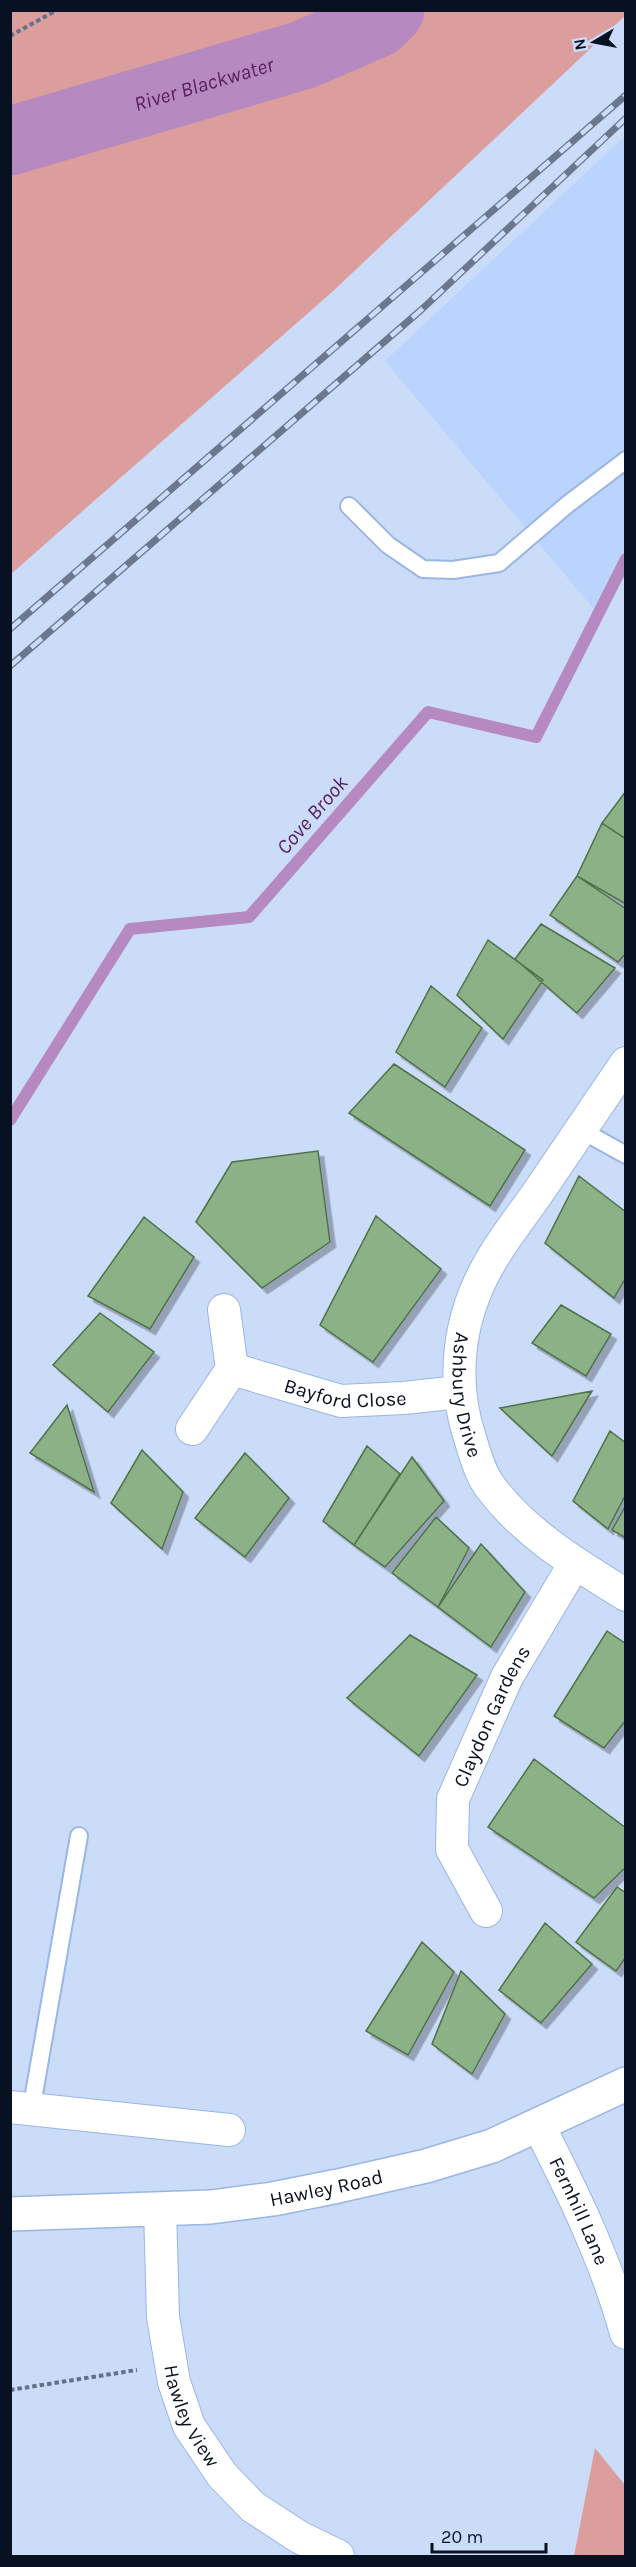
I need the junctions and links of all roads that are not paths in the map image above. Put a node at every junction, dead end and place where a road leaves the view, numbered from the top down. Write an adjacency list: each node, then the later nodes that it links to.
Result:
1 (626, 460): 2 (lane)
2 (349, 506)
3 (626, 1063): 4 (street, Ashbury Drive)
4 (581, 1130): 5 (lane); 8 (street, Ashbury Drive)
5 (626, 1155)
6 (224, 1310): 7 (street)
7 (232, 1370): 8 (street, Bayford Close); 9 (street)
8 (459, 1392): 10 (street, Ashbury Drive)
9 (192, 1429)
10 (575, 1563): 11 (street, Ashbury Drive); 13 (street, Claydon Gardens)
11 (626, 1595)
12 (79, 1836): 15 (lane)
13 (486, 1911)
14 (626, 2084): 16 (main road, Hawley Road)
15 (21, 2109): 17 (street)
16 (539, 2126): 18 (main road, Hawley Road); 20 (street, Fernhill Lane)
17 (230, 2130)
18 (160, 2209): 19 (main road, Hawley Road); 21 (street, Hawley View)
19 (10, 2214)
20 (626, 2333)
21 (338, 2556)

